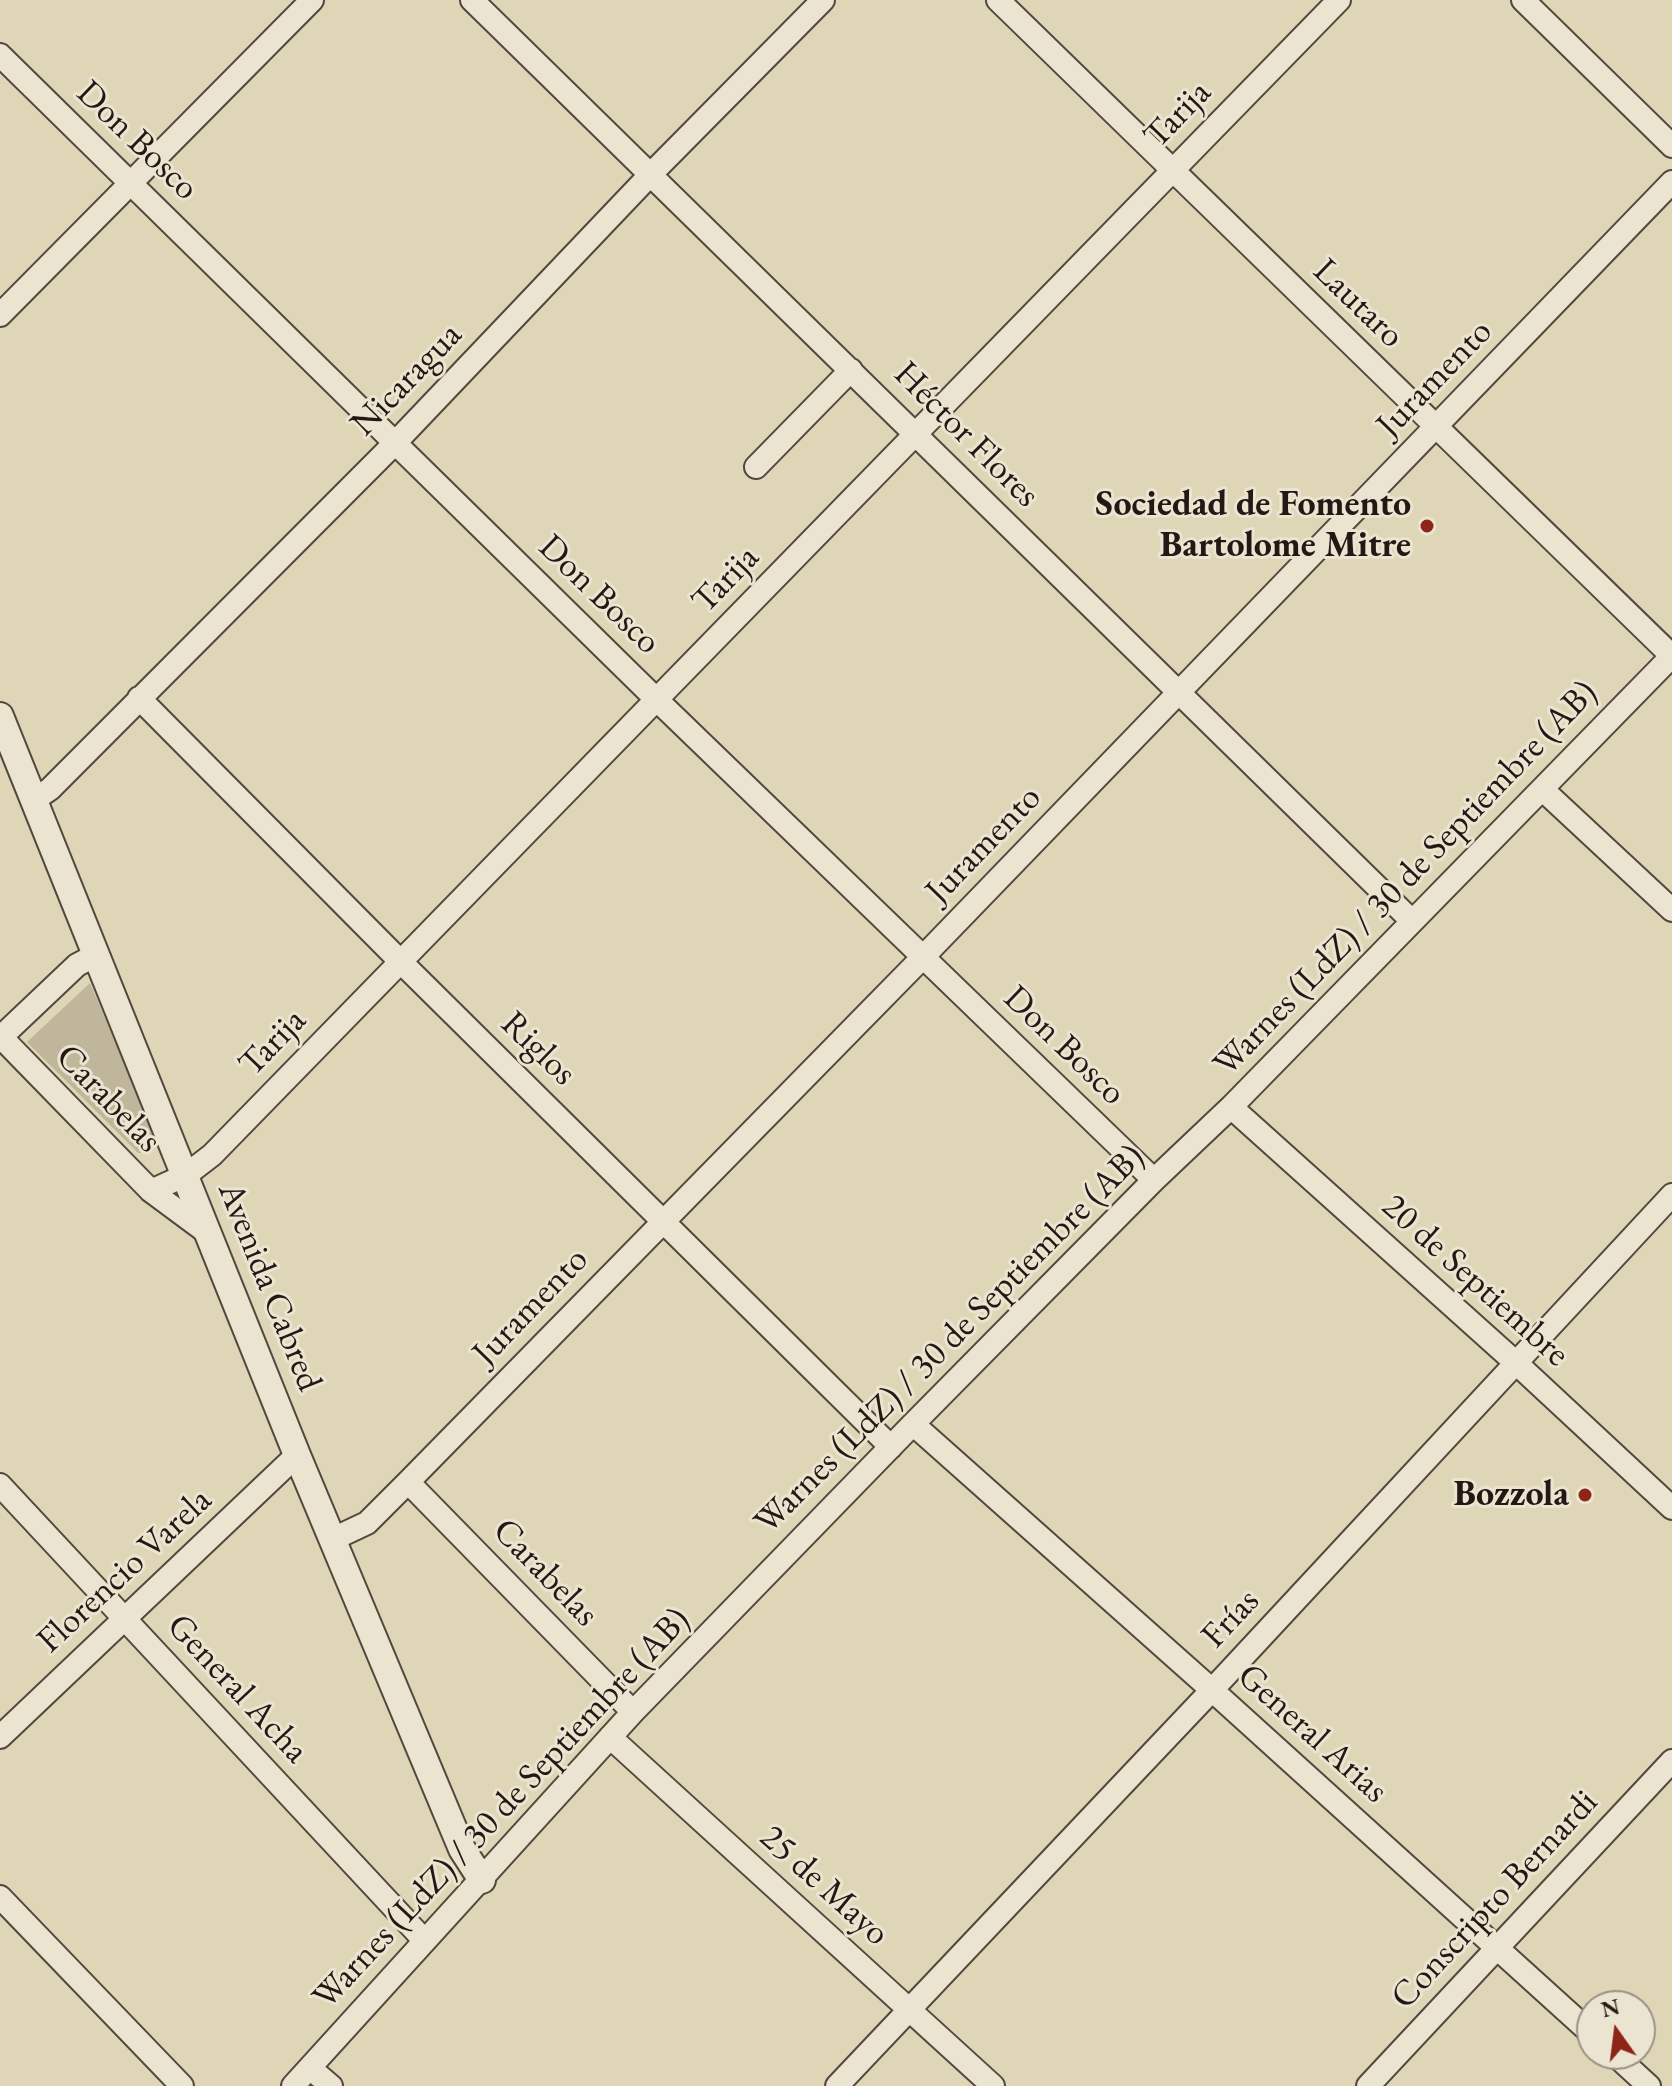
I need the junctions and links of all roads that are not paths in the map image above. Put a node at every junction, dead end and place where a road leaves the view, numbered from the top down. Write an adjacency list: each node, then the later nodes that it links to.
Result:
1 (312, 0): 11 (street)
2 (472, 0): 10 (street, Héctor Flores)
3 (823, 0): 10 (street, Nicaragua)
4 (998, 0): 9 (street, Lautaro)
5 (1339, 0): 9 (street, Tarija)
6 (1523, 0): 8 (street)
7 (0, 55): 11 (street, Don Bosco)
8 (1672, 146)
9 (1173, 169): 15 (street, Lautaro); 16 (street, Tarija)
10 (650, 175): 14 (street, Héctor Flores); 17 (street, Nicaragua)
11 (130, 182): 13 (street); 17 (street, Don Bosco)
12 (1672, 182): 15 (street, Juramento)
13 (0, 315)
14 (851, 370): 16 (street, Héctor Flores); 18 (street)
15 (1436, 427): 19 (street, Lautaro); 20 (street, Juramento)
16 (915, 432): 20 (street, Héctor Flores); 22 (street, Tarija)
17 (395, 443): 21 (street, Nicaragua); 22 (street, Don Bosco)
18 (756, 467)
19 (1672, 656): 24 (street, Warnes (LdZ) / 30 de Septiembre (AB))
20 (1178, 693): 27 (street, Héctor Flores); 29 (street, Juramento)
21 (139, 698): 25 (street, Nicaragua); 30 (street, Riglos)
22 (657, 700): 29 (street, Don Bosco); 30 (street, Tarija)
23 (0, 716): 25 (street, Avenida Cabred)
24 (1542, 789): 26 (street); 27 (street, Warnes (LdZ) / 30 de Septiembre (AB))
25 (34, 800): 28 (street, Avenida Cabred)
26 (1672, 910)
27 (1411, 920): 32 (street, Warnes (LdZ) / 30 de Septiembre (AB))
28 (96, 955): 31 (street); 33 (street, Avenida Cabred)
29 (923, 957): 34 (street, Don Bosco); 37 (street, Juramento)
30 (400, 961): 33 (street, Tarija); 37 (street, Riglos)
31 (0, 1037): 35 (street, Carabelas)
32 (1231, 1107): 34 (street, Warnes (LdZ) / 30 de Septiembre (AB)); 39 (street, 20 de Septiembre)
33 (186, 1175): 35 (street, Tarija); 38 (street, Avenida Cabred)
34 (1154, 1180): 40 (street, Warnes (LdZ) / 30 de Septiembre (AB))
35 (151, 1191): 38 (street, Carabelas)
36 (1672, 1195): 39 (street, Frías)
37 (663, 1220): 41 (street, Riglos); 43 (street, Juramento)
38 (209, 1234): 42 (street, Avenida Cabred)
39 (1515, 1362): 45 (street, 20 de Septiembre); 48 (street, Frías)
40 (913, 1424): 41 (street, Warnes (LdZ) / 30 de Septiembre (AB)); 48 (street, General Arias)
41 (891, 1447): 49 (street, Warnes (LdZ) / 30 de Septiembre (AB))
42 (297, 1455): 46 (street, Avenida Cabred); 47 (street, Florencio Varela)
43 (408, 1482): 46 (street, Juramento); 49 (street, Carabelas)
44 (0, 1485): 47 (street, General Acha)
45 (1672, 1508)
46 (333, 1539): 53 (street, Avenida Cabred)
47 (124, 1617): 50 (street, Florencio Varela); 55 (street, General Acha)
48 (1212, 1690): 56 (street, General Arias); 57 (street, Frías)
49 (633, 1712): 51 (street, Warnes (LdZ) / 30 de Septiembre (AB))
50 (0, 1737)
51 (610, 1737): 53 (street, Warnes (LdZ) / 30 de Septiembre (AB)); 57 (street, 25 de Mayo)
52 (1672, 1761): 56 (street, Conscripto Bernardi)
53 (482, 1880): 55 (street, Warnes (LdZ) / 30 de Septiembre (AB))
54 (0, 1897): 61 (street)
55 (424, 1940): 59 (street, Warnes (LdZ) / 30 de Septiembre (AB))
56 (1497, 1947): 58 (street, General Arias); 66 (street, Conscripto Bernardi)
57 (909, 2010): 64 (street, Frías); 65 (street, 25 de Mayo)
58 (1576, 2019)
59 (310, 2068): 62 (street, Warnes (LdZ) / 30 de Septiembre (AB)); 63 (street)
60 (1632, 2070): 67 (street)
61 (182, 2086)
62 (293, 2086)
63 (331, 2086)
64 (837, 2086)
65 (993, 2086)
66 (1368, 2086)
67 (1649, 2086)

